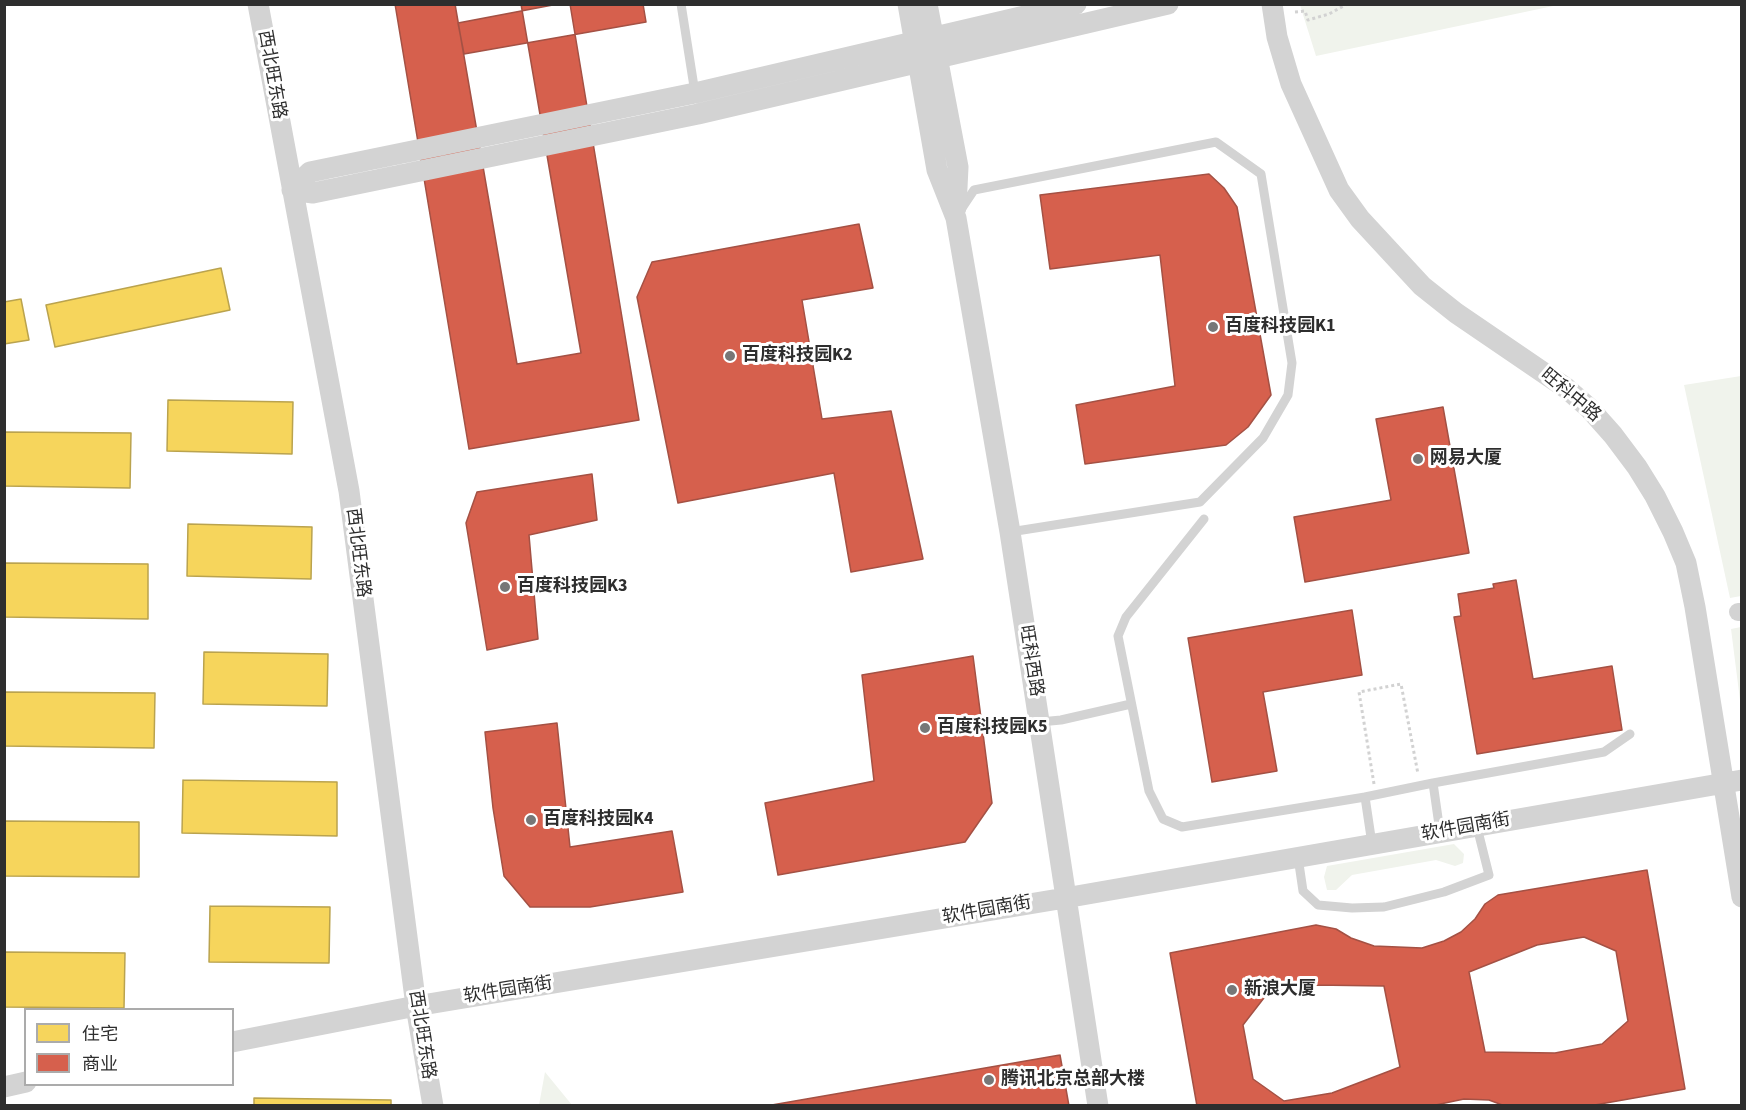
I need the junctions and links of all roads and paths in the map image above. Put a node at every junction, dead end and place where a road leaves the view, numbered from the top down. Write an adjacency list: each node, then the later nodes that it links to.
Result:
1 (258, 4): 14 (street, 西北旺东路)
2 (681, 4): 13 (lane)
3 (908, 4): 12 (street)
4 (927, 4): 12 (street)
5 (1077, 4): 12 (street)
6 (1168, 4): 12 (street)
7 (1272, 4): 21 (street, 旺科中路)
8 (1303, 4): 10 (path)
9 (1345, 5): 10 (path)
10 (1305, 11): 11 (path)
11 (1296, 12)
12 (926, 50): 13 (street); 14 (street); 15 (street, 旺科西路)
13 (695, 93): 14 (street)
14 (292, 190): 32 (street, 西北旺东路)
15 (956, 218): 17 (street, 旺科西路); 17 (lane)
16 (1204, 519): 18 (lane)
17 (1010, 532): 19 (street, 旺科西路)
18 (1131, 704): 19 (lane); 25 (lane)
19 (1040, 722): 31 (street, 旺科西路)
20 (1630, 734): 22 (lane)
21 (1733, 781): 26 (street, 软件园南街); 30 (street, 旺科中路)
22 (1433, 783): 23 (lane); 27 (lane)
23 (1420, 785): 24 (lane); 24 (path)
24 (1376, 795): 25 (lane)
25 (1365, 797): 28 (lane)
26 (1476, 826): 27 (street, 软件园南街); 29 (lane)
27 (1440, 832): 28 (street, 软件园南街)
28 (1372, 844): 29 (street, 软件园南街)
29 (1298, 857): 31 (street, 软件园南街)
30 (1742, 897)
31 (1065, 898): 32 (street, 软件园南街); 37 (street, 旺科西路)
32 (416, 1006): 33 (street, 软件园南街); 36 (street, 西北旺东路)
33 (234, 1042)
34 (24, 1082): 35 (street)
35 (4, 1087)
36 (433, 1106)
37 (1098, 1106)

